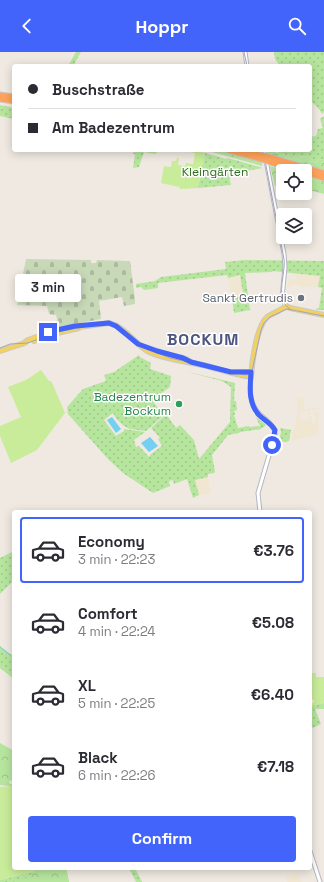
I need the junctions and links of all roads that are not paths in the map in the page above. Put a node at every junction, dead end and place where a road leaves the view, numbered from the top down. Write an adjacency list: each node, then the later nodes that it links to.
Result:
1 (245, 52): 2 (street)
2 (247, 64)
3 (0, 94): 4 (highway)
4 (12, 97)
5 (0, 98): 6 (highway)
6 (12, 101)
7 (242, 152): 9 (highway)
8 (251, 152): 9 (highway)
9 (262, 155): 10 (highway, bridge); 15 (street)
10 (269, 159): 11 (highway); 13 (highway)
11 (283, 164)
12 (312, 174): 14 (highway)
13 (324, 174)
14 (324, 178)
15 (286, 306): 16 (main road); 18 (main road)
16 (324, 315)
17 (0, 351): 18 (main road)
18 (251, 375): 19 (street)
19 (260, 510)
20 (312, 857): 21 (street)
21 (320, 882)

